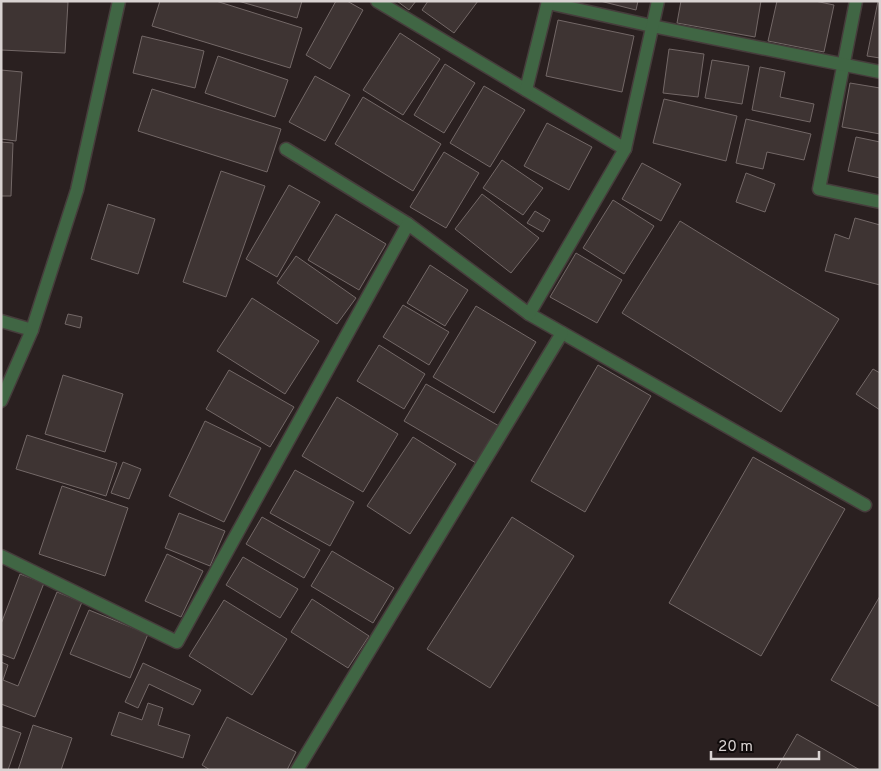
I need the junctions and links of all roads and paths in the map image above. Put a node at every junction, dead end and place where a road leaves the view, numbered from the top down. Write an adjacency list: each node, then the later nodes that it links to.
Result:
1 (119, 1): 16 (street)
2 (377, 1): 9 (street)
3 (658, 1): 6 (street)
4 (856, 1): 7 (street)
5 (548, 2): 6 (street); 9 (street)
6 (652, 26): 7 (street); 11 (street)
7 (843, 65): 8 (street); 12 (street)
8 (880, 72)
9 (526, 90): 11 (street)
10 (286, 149): 13 (street)
11 (624, 149): 14 (street)
12 (880, 202)
13 (408, 224): 14 (street); 20 (street)
14 (529, 314): 17 (street)
15 (1, 321): 16 (street)
16 (32, 330): 18 (street)
17 (562, 333): 19 (street); 21 (street)
18 (1, 401)
19 (865, 505)
20 (1, 556)
21 (297, 770)

